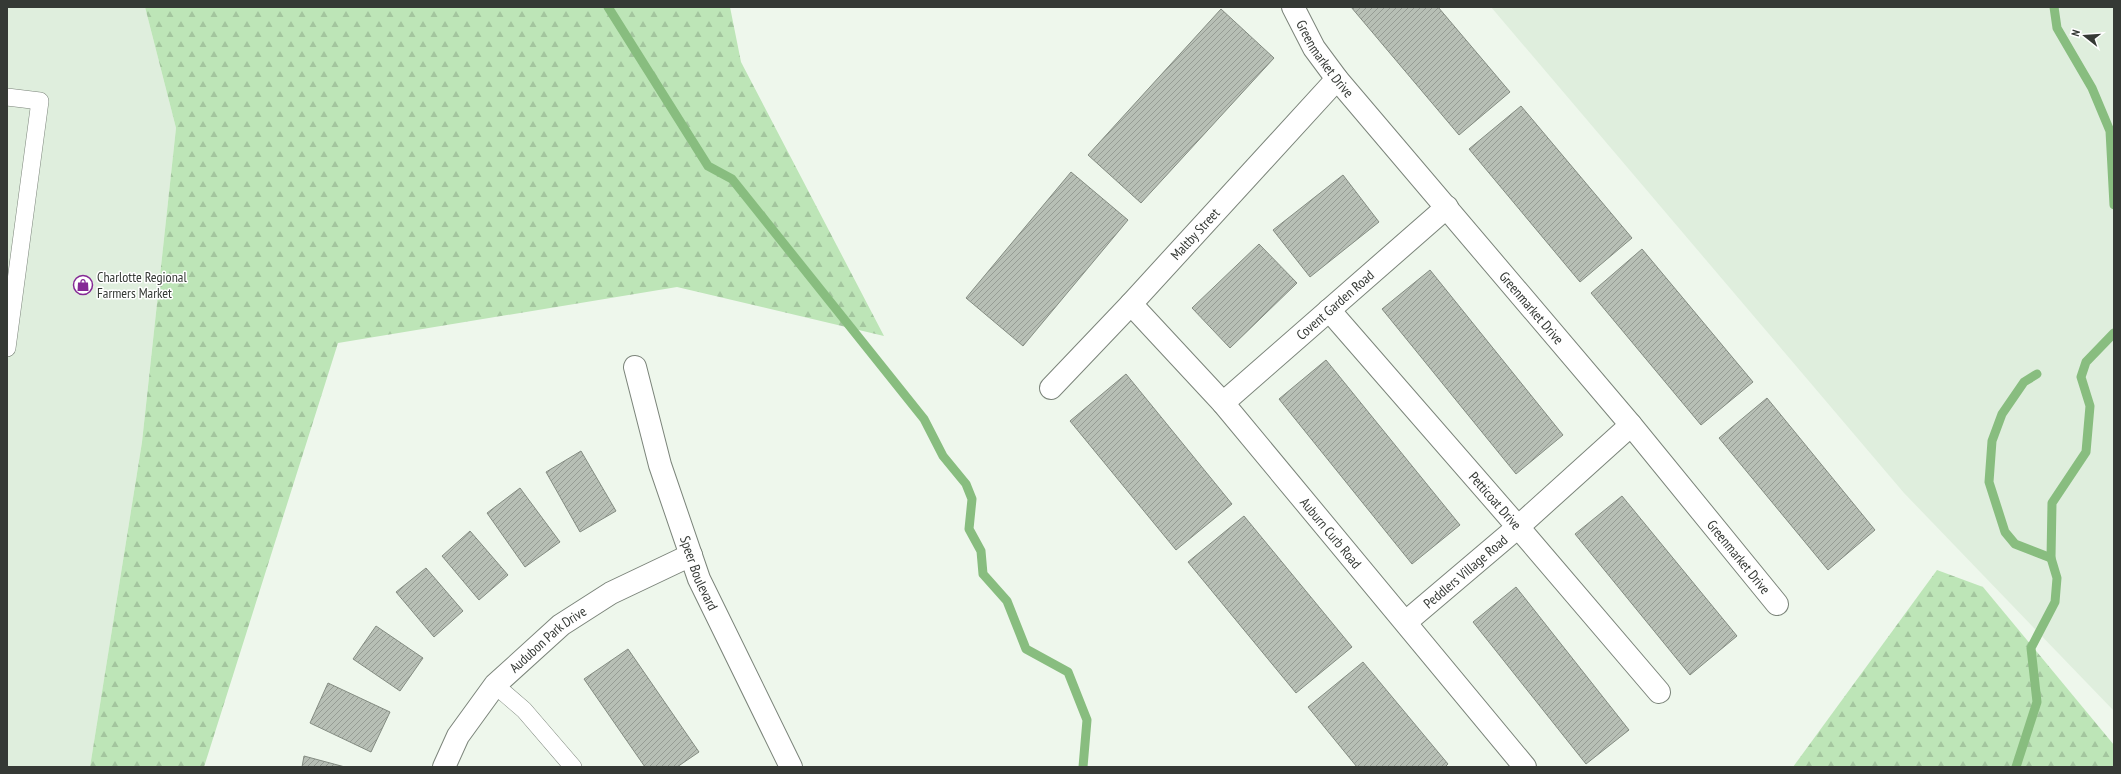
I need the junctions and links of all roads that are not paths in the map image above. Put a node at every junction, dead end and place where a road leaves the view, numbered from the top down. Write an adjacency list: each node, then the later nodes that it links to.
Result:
1 (1293, 7): 2 (street, Greenmarket Drive)
2 (1337, 79): 4 (street, Greenmarket Drive); 5 (street, Maltby Street)
3 (7, 97): 7 (lane)
4 (1447, 207): 6 (street, Covent Garden Road); 11 (street, Greenmarket Drive)
5 (1131, 304): 9 (street, Maltby Street); 10 (street, Auburn Curb Road)
6 (1329, 310): 10 (street, Covent Garden Road); 12 (street, Petticoat Drive)
7 (7, 348)
8 (635, 367): 13 (street, Speer Boulevard)
9 (1051, 388)
10 (1223, 403): 15 (street, Auburn Curb Road)
11 (1631, 425): 12 (street, Peddlers Village Road); 14 (street, Greenmarket Drive)
12 (1518, 526): 15 (street, Peddlers Village Road); 17 (street, Petticoat Drive)
13 (691, 555): 16 (street, Audubon Park Drive); 20 (street, Speer Boulevard)
14 (1778, 604)
15 (1406, 622): 21 (street, Auburn Curb Road)
16 (495, 685): 18 (street, Audubon Park Drive); 19 (lane)
17 (1659, 692)
18 (444, 767)
19 (573, 767)
20 (791, 767)
21 (1525, 767)

